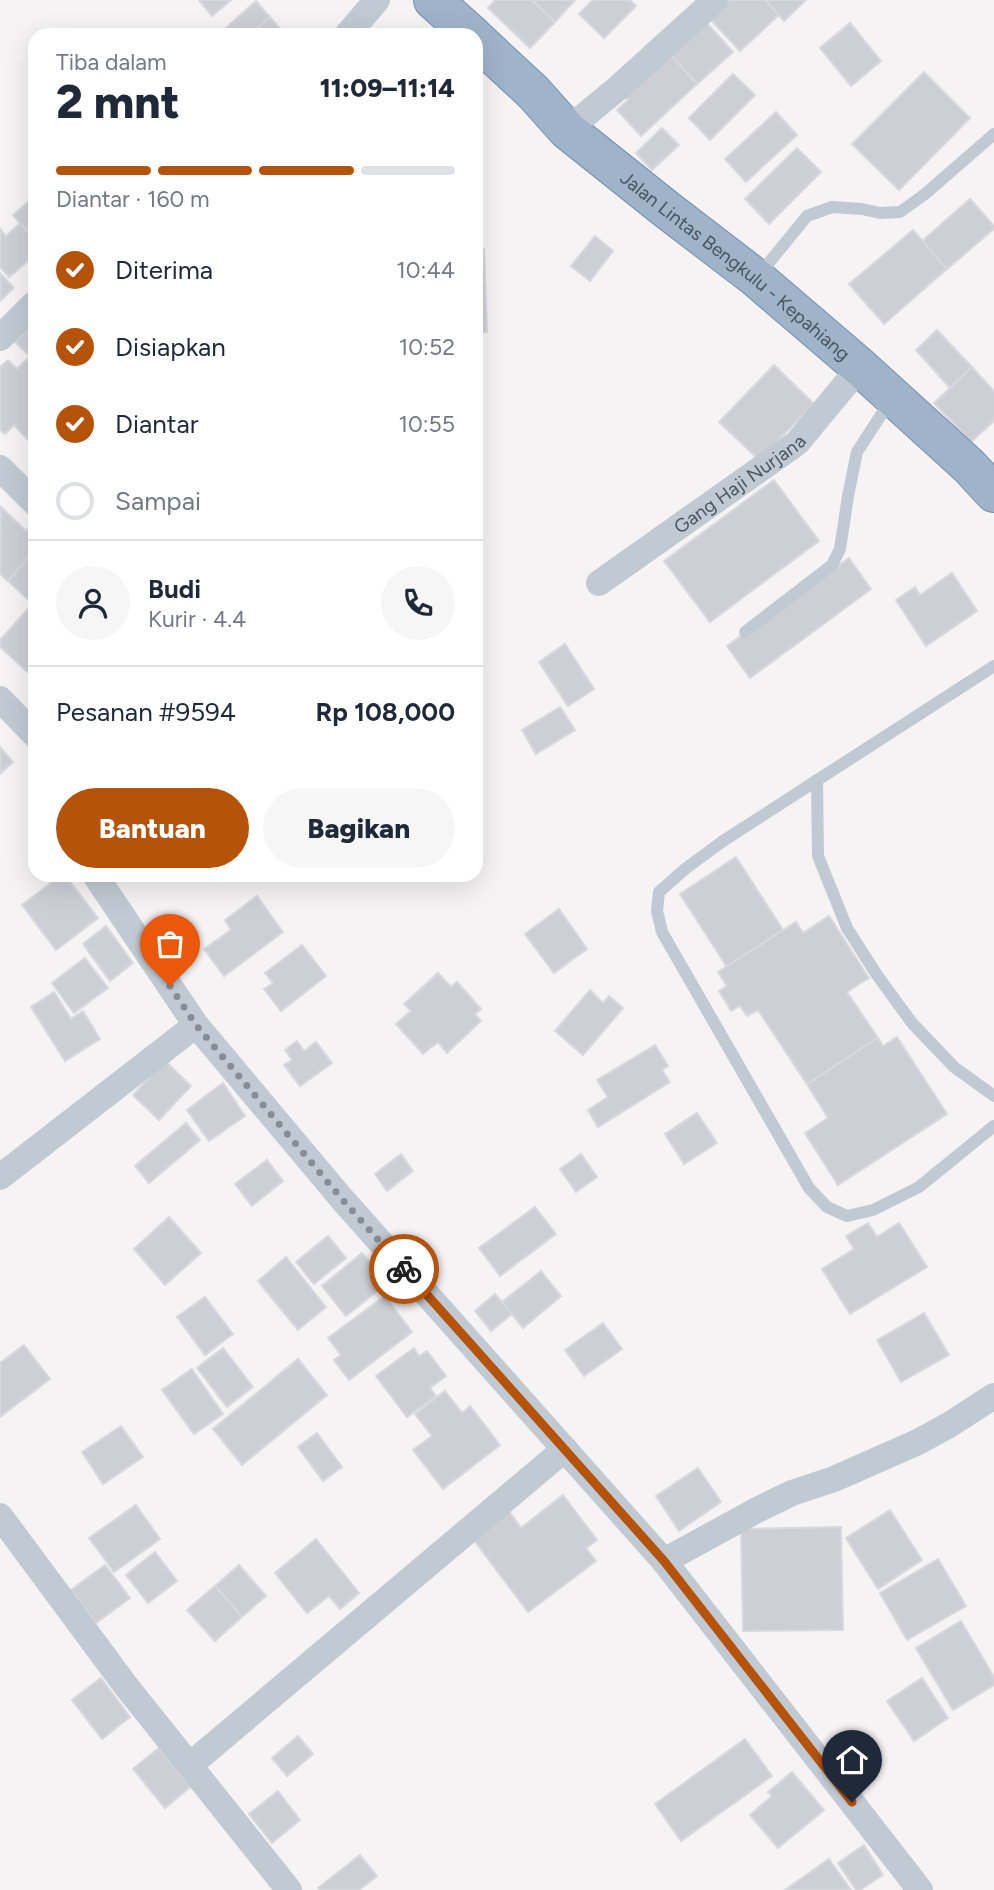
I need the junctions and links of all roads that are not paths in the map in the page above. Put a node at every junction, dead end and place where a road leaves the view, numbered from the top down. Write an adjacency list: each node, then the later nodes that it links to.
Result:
1 (377, 0): 4 (street)
2 (433, 0): 5 (highway, Jalan Lintas Bengkulu - Kepahiang)
3 (715, 0): 7 (street)
4 (353, 28)
5 (460, 28)
6 (483, 51): 7 (highway, Jalan Lintas Bengkulu - Kepahiang)
7 (567, 130): 9 (highway, Jalan Lintas Bengkulu - Kepahiang)
8 (994, 134): 9 (lane)
9 (756, 278): 12 (highway, Jalan Lintas Bengkulu - Kepahiang)
10 (28, 310): 11 (street)
11 (0, 338)
12 (860, 367): 13 (highway, Jalan Lintas Bengkulu - Kepahiang); 17 (street, Gang Haji Nurjana)
13 (892, 398): 15 (highway, Jalan Lintas Bengkulu - Kepahiang); 18 (lane)
14 (0, 468): 16 (street)
15 (993, 490)
16 (28, 496)
17 (599, 583)
18 (745, 632)
19 (994, 666): 22 (lane)
20 (0, 699): 21 (street)
21 (28, 728)
22 (817, 780): 25 (lane); 26 (lane)
23 (100, 882): 24 (street)
24 (196, 1025): 27 (street); 29 (street)
25 (994, 1096)
26 (994, 1126)
27 (0, 1177)
28 (994, 1396): 31 (street)
29 (565, 1449): 31 (street); 32 (street)
30 (0, 1516): 32 (street)
31 (664, 1561): 34 (street)
32 (190, 1765): 33 (street)
33 (289, 1890)
34 (920, 1890)

